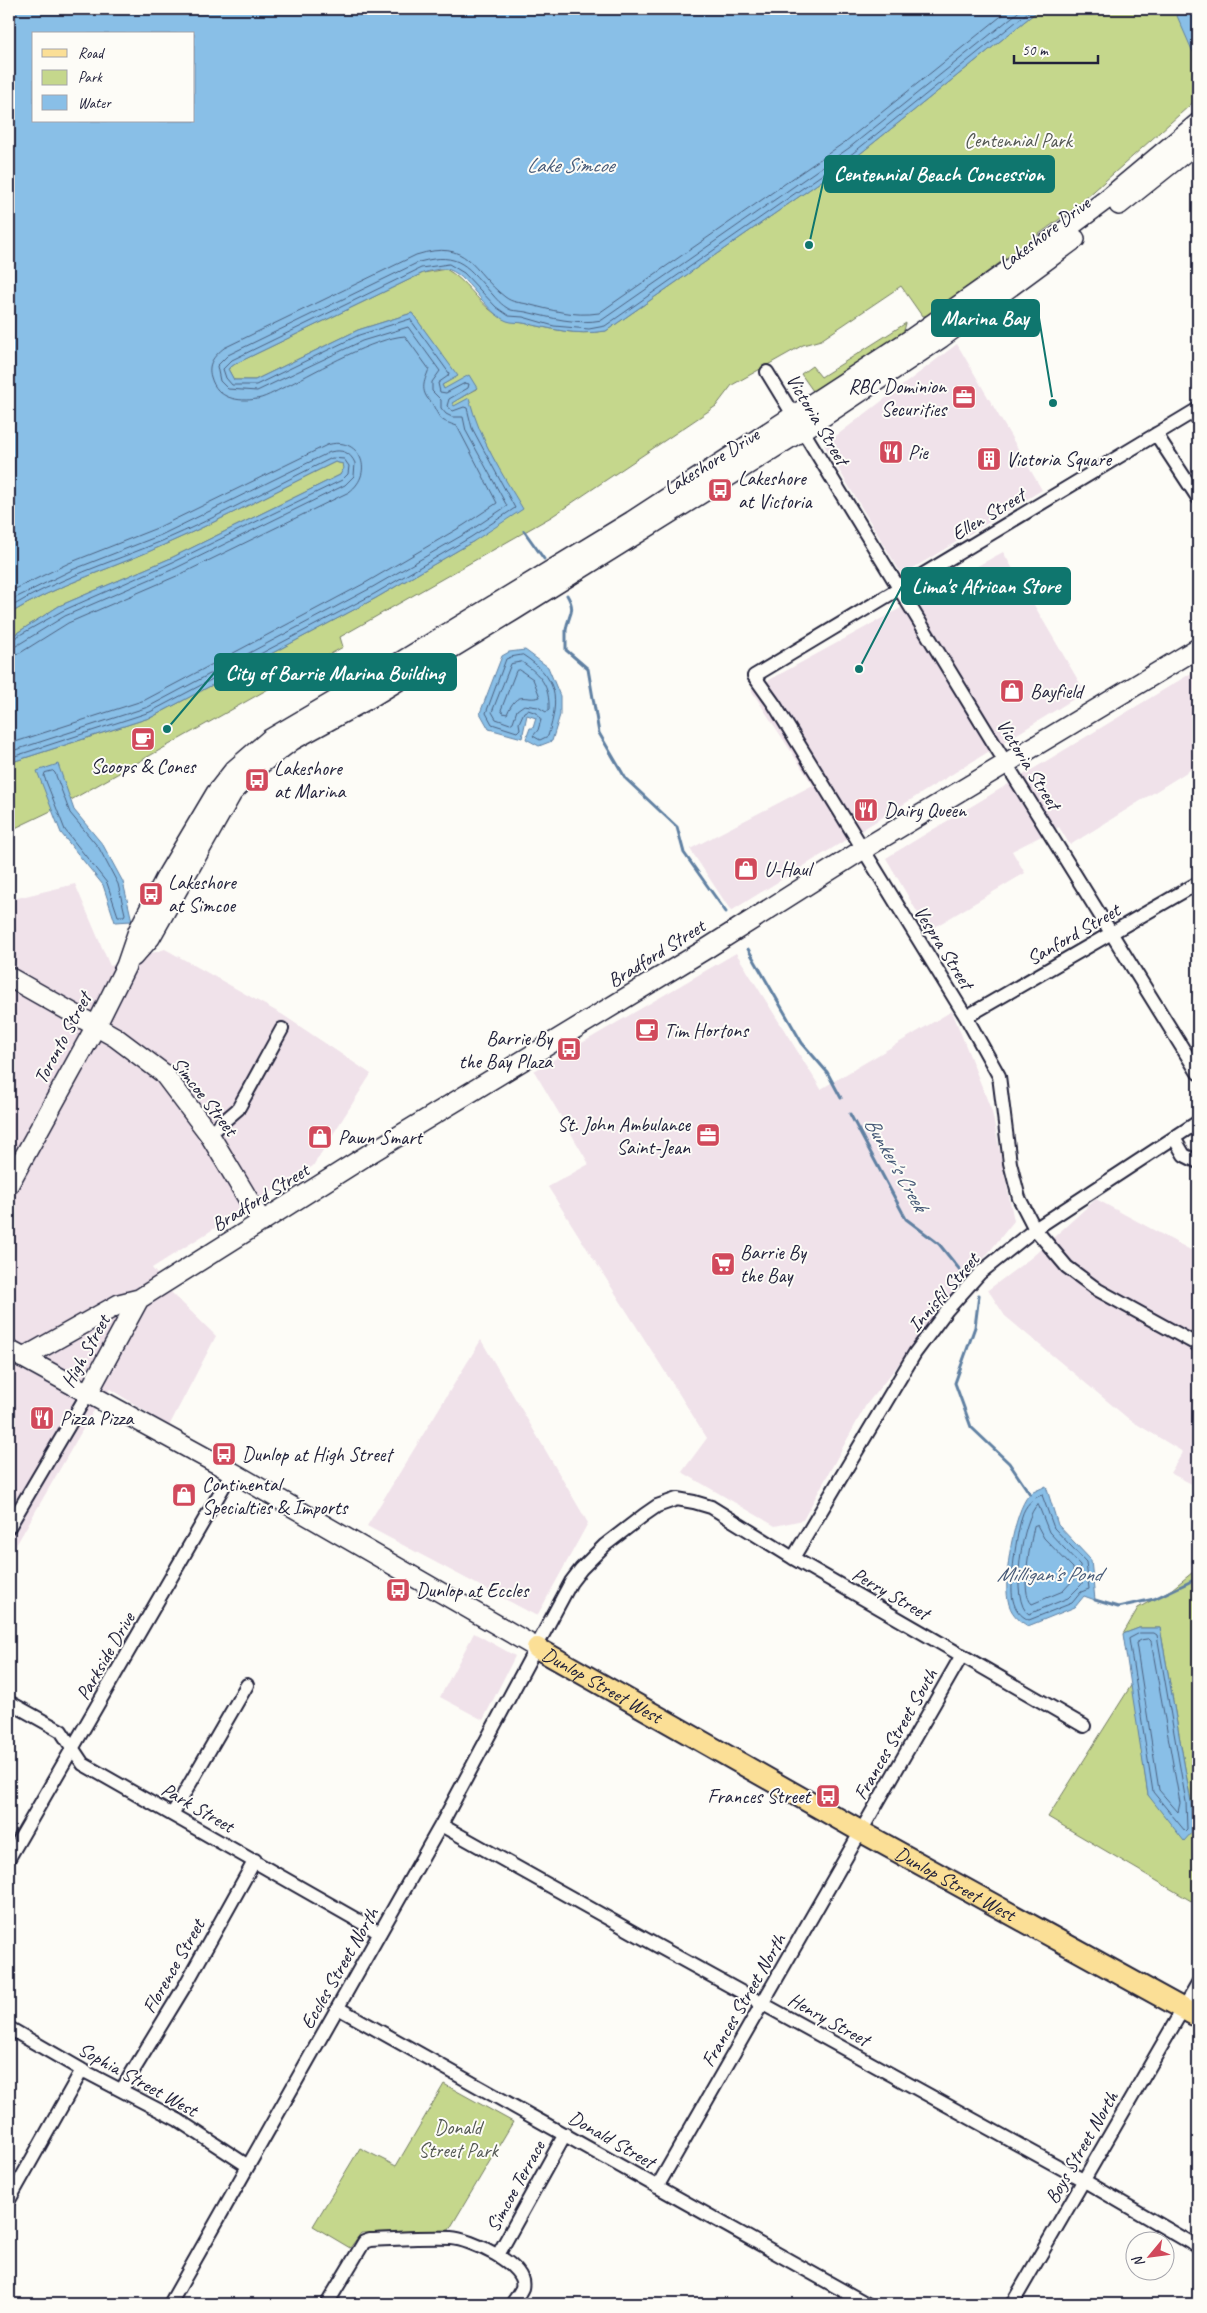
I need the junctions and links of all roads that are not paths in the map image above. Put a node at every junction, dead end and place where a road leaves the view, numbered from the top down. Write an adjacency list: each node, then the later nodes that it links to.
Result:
1 (1198, 123): 5 (main road)
2 (1198, 142): 5 (main road, Lakeshore Drive)
3 (767, 372): 5 (street, Victoria Street)
4 (1198, 408): 6 (street, Ellen Street)
5 (798, 423): 8 (street, Victoria Street); 11 (main road, Lakeshore Drive); 11 (main road)
6 (1156, 434): 7 (street); 8 (street, Ellen Street)
7 (1198, 498)
8 (900, 590): 10 (street, Victoria Street); 12 (street, Vespra Street)
9 (1198, 648): 10 (main road, Bradford Street)
10 (1007, 765): 12 (main road, Bradford Street); 14 (street, Victoria Street)
11 (228, 787): 17 (main road, Toronto Street)
12 (862, 850): 16 (street, Vespra Street); 25 (main road, Bradford Street)
13 (1198, 883): 14 (street, Sanford Street)
14 (1113, 933): 16 (street, Sanford Street); 19 (street, Victoria Street)
15 (9, 977): 17 (main road, Simcoe Street)
16 (966, 1017): 26 (street, Vespra Street)
17 (96, 1026): 21 (main road, Simcoe Street); 24 (main road, Toronto Street)
18 (282, 1029): 21 (street)
19 (1198, 1073)
20 (1198, 1122): 22 (street, Innisfil Street)
21 (208, 1134): 25 (main road, Simcoe Street)
22 (1174, 1138): 23 (street); 26 (street, Innisfil Street)
23 (1198, 1162)
24 (9, 1184)
25 (262, 1222): 27 (main road, Bradford Street)
26 (1035, 1229): 28 (street, Vespra Street); 34 (street, Innisfil Street)
27 (140, 1299): 29 (main road); 30 (main road, High Street)
28 (1198, 1345)
29 (16, 1354): 30 (main road, Dunlop Street West)
30 (88, 1393): 31 (main road, Dunlop Street West); 33 (street, High Street)
31 (232, 1472): 35 (main road, Dunlop Street West); 40 (street, Parkside Drive)
32 (677, 1499): 34 (street, Perry Street); 35 (street, Eccles Street North)
33 (9, 1527)
34 (793, 1558): 36 (street, Perry Street)
35 (537, 1648): 42 (street, Eccles Street North); 43 (main road, Dunlop Street West)
36 (962, 1655): 39 (street, Perry Street); 43 (street, Frances Street South)
37 (247, 1685): 41 (street)
38 (9, 1702): 40 (street, Park Street)
39 (1084, 1726)
40 (73, 1750): 41 (street, Park Street); 44 (street, Parkside Drive)
41 (173, 1813): 45 (street, Park Street)
42 (441, 1825): 46 (street, Eccles Street North); 48 (street, Henry Street)
43 (860, 1832): 48 (street, Frances Street North); 50 (main road, Dunlop Street West)
44 (9, 1858)
45 (255, 1860): 46 (street, Park Street); 53 (street, Florence Street)
46 (380, 1933): 49 (street, Eccles Street North)
47 (1198, 1983): 50 (street, Boys Street North)
48 (761, 2003): 56 (street, Henry Street); 57 (street, Frances Street North)
49 (338, 2008): 54 (street, Donald Street); 55 (street, Eccles Street North)
50 (1191, 2013): 56 (street, Boys Street North)
51 (9, 2028): 52 (street, Sophia Street West)
52 (82, 2070): 53 (street, Sophia Street West); 58 (street)
53 (122, 2089): 55 (street, Sophia Street West)
54 (565, 2134): 57 (street, Donald Street); 60 (street, Simcoe Terrace)
55 (248, 2166): 61 (street, Eccles Street North)
56 (1083, 2180): 59 (street, Henry Street); 65 (street, Boys Street North)
57 (657, 2187): 64 (street, Donald Street)
58 (9, 2200)
59 (1198, 2247)
60 (498, 2255): 62 (street, Simcoe Terrace); 63 (street, Simcoe Terrace)
61 (170, 2304)
62 (326, 2304)
63 (512, 2304)
64 (866, 2304)
65 (1012, 2304)

